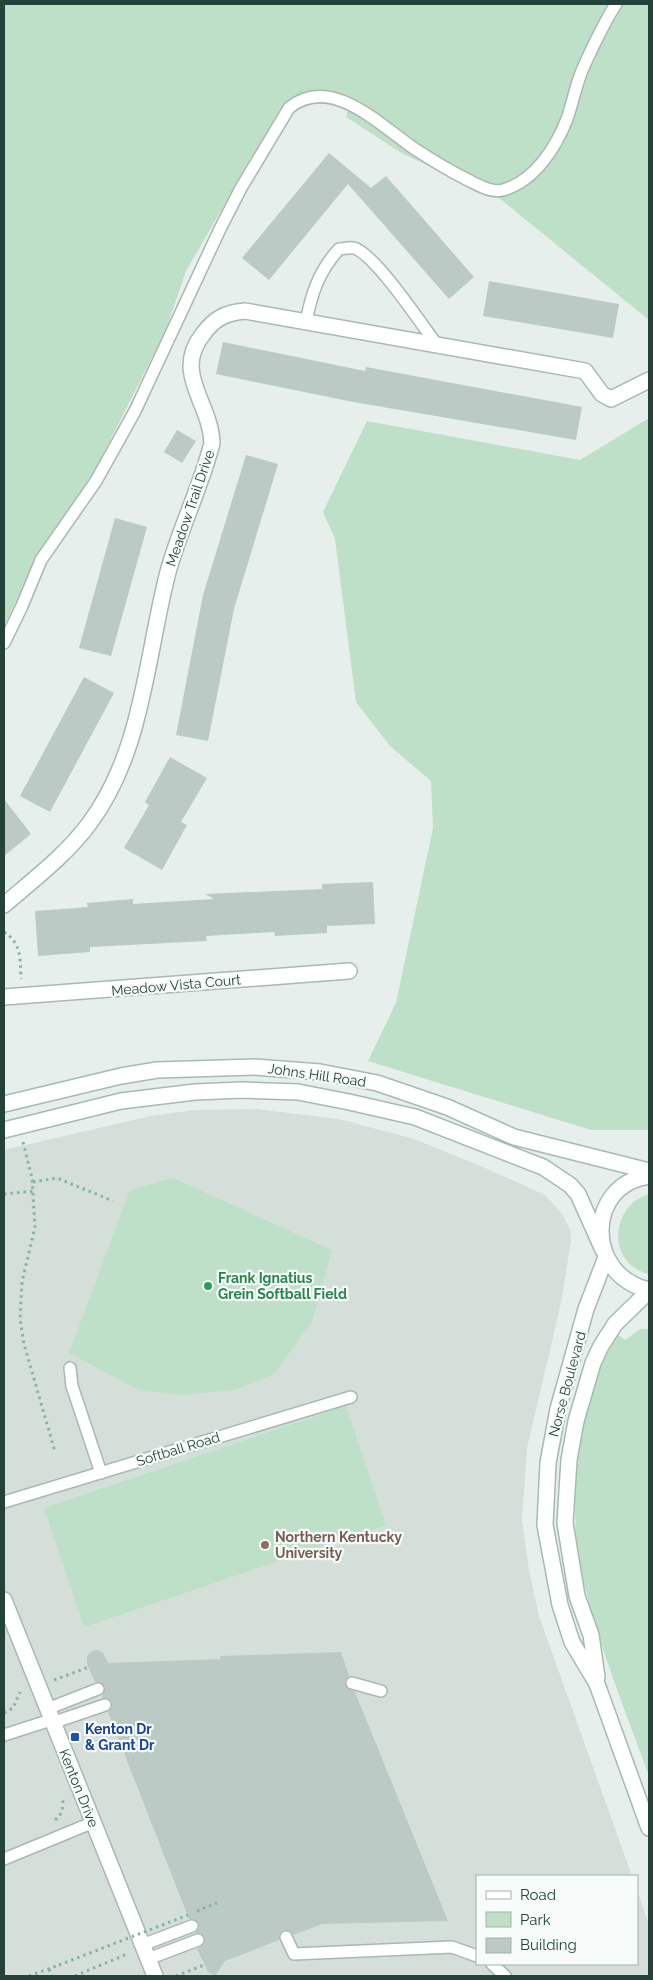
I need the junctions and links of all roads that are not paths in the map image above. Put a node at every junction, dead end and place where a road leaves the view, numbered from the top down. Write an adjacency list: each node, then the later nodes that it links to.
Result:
1 (616, 4): 5 (lane)
2 (306, 323): 3 (street, Meadow Trail Drive); 3 (lane); 6 (street, Meadow Trail Drive)
3 (438, 345): 4 (street, Meadow Trail Drive)
4 (649, 380)
5 (4, 643)
6 (4, 905)
7 (349, 971): 8 (street, Meadow Vista Court)
8 (4, 997)
9 (4, 1104): 11 (street, Johns Hill Road)
10 (4, 1130): 13 (street, Johns Hill Road)
11 (649, 1171)
12 (649, 1176): 13 (street)
13 (605, 1254): 14 (street, Johns Hill Road); 21 (street, Norse Boulevard)
14 (649, 1290): 21 (street, Norse Boulevard)
15 (70, 1368): 17 (lane)
16 (351, 1397): 17 (lane, Softball Road)
17 (101, 1473): 18 (lane, Softball Road)
18 (4, 1502)
19 (4, 1600): 25 (street, Kenton Drive)
20 (352, 1683): 23 (lane)
21 (597, 1684): 28 (street, Norse Boulevard)
22 (98, 1689): 25 (lane)
23 (381, 1690)
24 (105, 1705): 25 (lane)
25 (50, 1717): 26 (lane); 27 (street, Kenton Drive)
26 (4, 1734)
27 (94, 1822): 29 (lane); 33 (street, Kenton Drive)
28 (649, 1828)
29 (4, 1859)
30 (192, 1926): 33 (lane)
31 (286, 1937): 34 (lane)
32 (198, 1940): 33 (lane)
33 (145, 1952): 36 (street, Kenton Drive)
34 (476, 1956)
35 (493, 1965): 37 (lane)
36 (155, 1976)
37 (505, 1976)

